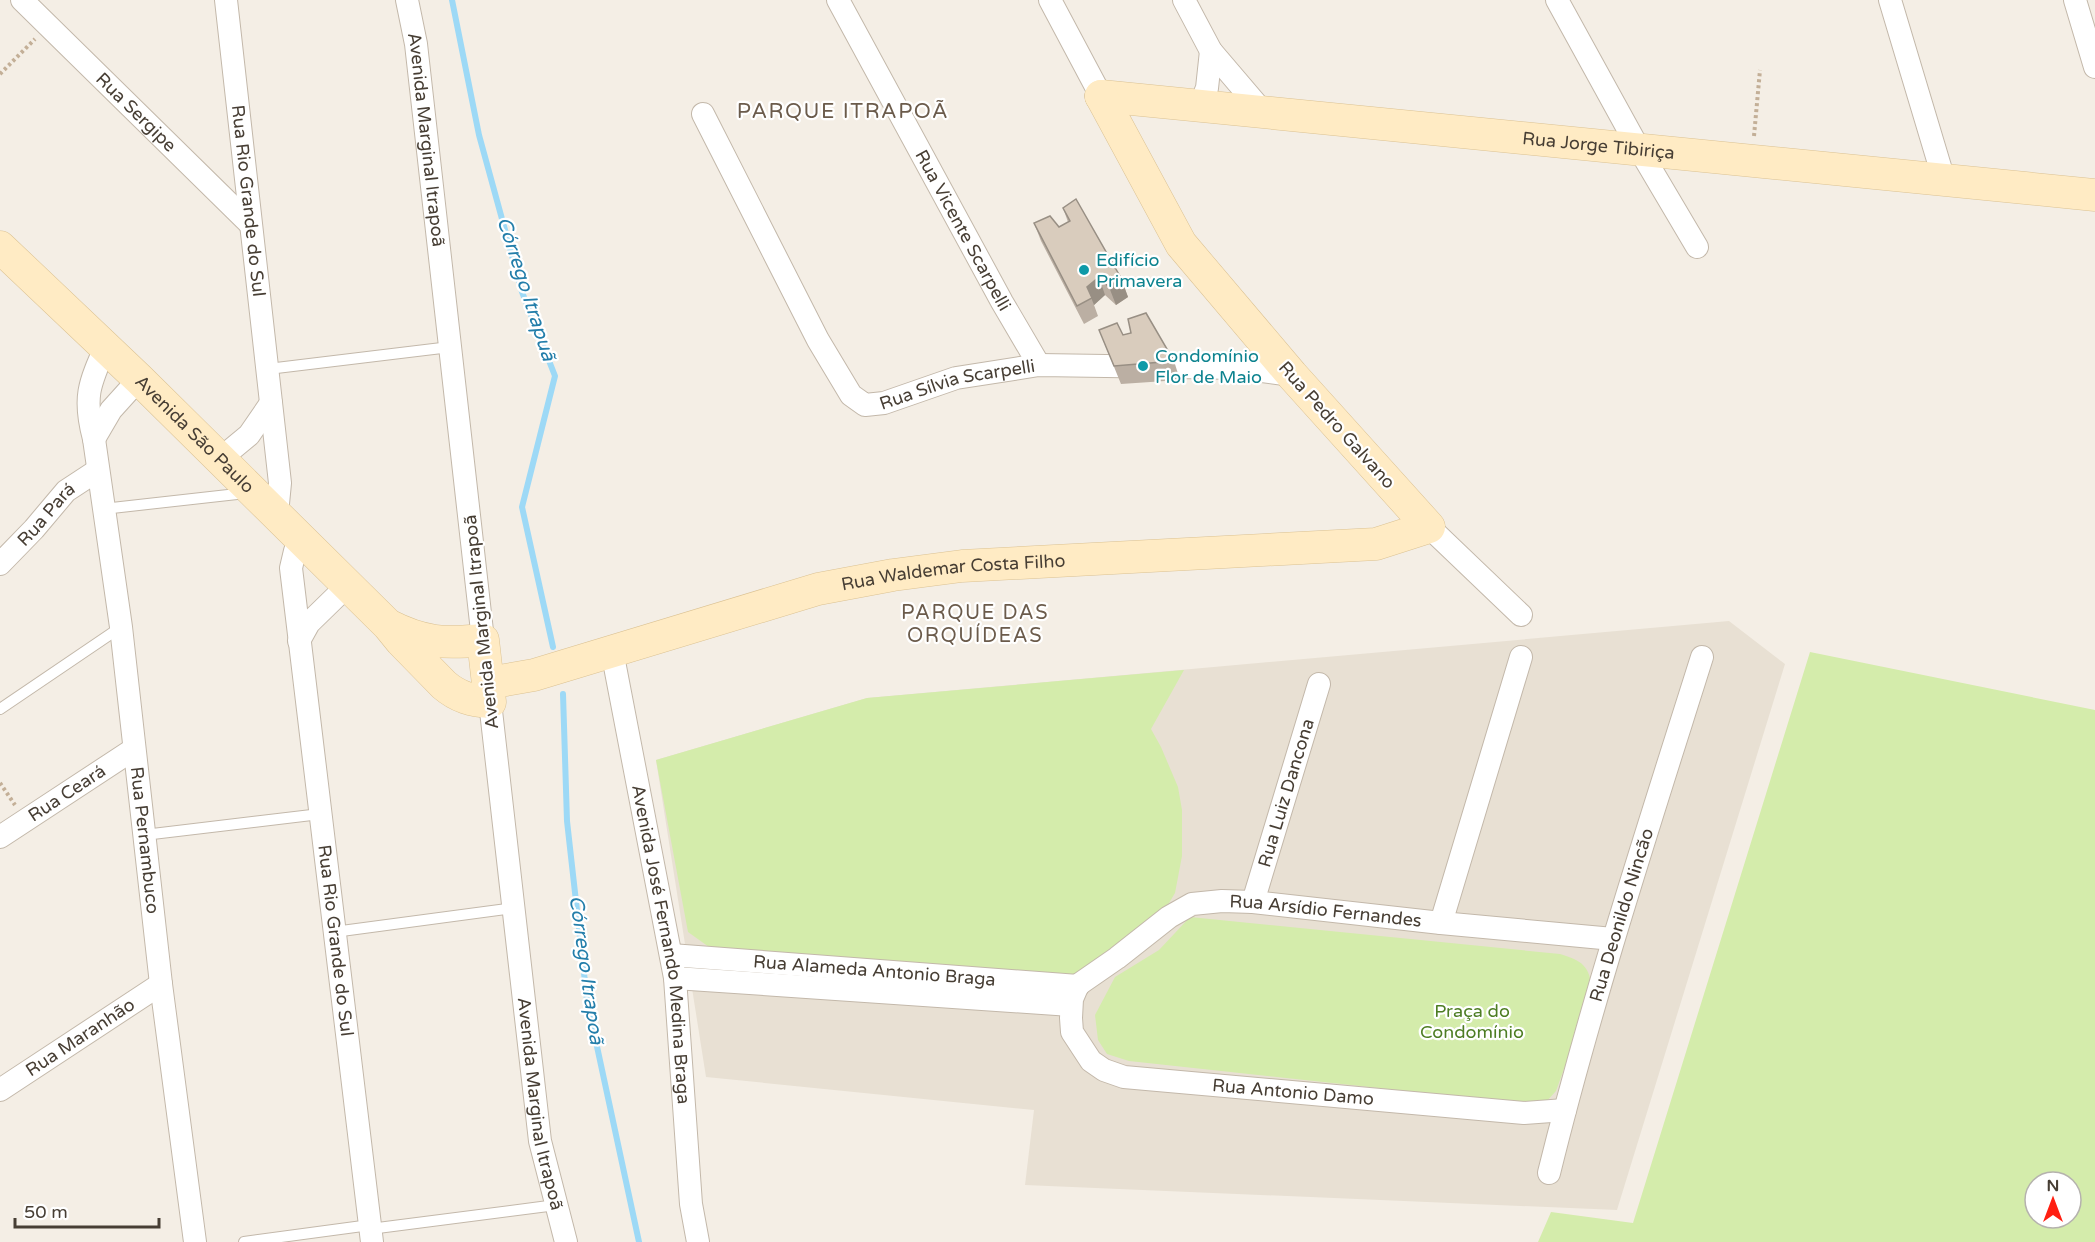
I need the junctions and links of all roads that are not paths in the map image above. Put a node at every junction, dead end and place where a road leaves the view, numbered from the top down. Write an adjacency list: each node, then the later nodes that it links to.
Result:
1 (22, 0): 19 (street, Rua Sergipe)
2 (226, 0): 19 (street, Rua Rio Grande do Sul)
3 (407, 0): 24 (street, Avenida Marginal Itrapoã)
4 (838, 0): 25 (street, Rua Vicente Scarpelli)
5 (1050, 0): 12 (street, Rua Pedro Galvano)
6 (1184, 0): 10 (street)
7 (1557, 0): 16 (street)
8 (1890, 0): 17 (street)
9 (2074, 0): 11 (street)
10 (1211, 51): 13 (street); 14 (street)
11 (2095, 67)
12 (1101, 96): 13 (main road, Rua Jorge Tibiriça); 22 (main road, Rua Pedro Galvano)
13 (1200, 105): 14 (main road, Rua Jorge Tibiriça)
14 (1263, 112): 16 (main road, Rua Jorge Tibiriça)
15 (703, 114): 25 (street, Rua Sílvia Scarpelli)
16 (1639, 149): 17 (main road, Rua Jorge Tibiriça); 21 (street)
17 (1944, 180): 18 (main road, Rua Jorge Tibiriça)
18 (2095, 195)
19 (250, 224): 27 (street, Rua Rio Grande do Sul)
20 (0, 247): 23 (main road, Avenida São Paulo)
21 (1696, 247)
22 (1264, 342): 26 (street); 28 (main road, Rua Pedro Galvano)
23 (106, 346): 29 (main road, Avenida São Paulo); 31 (street, Rua Pernambuco)
24 (450, 347): 27 (lane); 45 (street, Avenida Marginal Itrapoã)
25 (1039, 364): 26 (street, Rua Sílvia Scarpelli)
26 (1240, 368): 28 (street, Rua Sílvia Scarpelli)
27 (268, 369): 30 (street, Rua Rio Grande do Sul)
28 (1292, 375): 37 (main road, Rua Pedro Galvano)
29 (139, 379): 31 (street); 32 (main road, Avenida São Paulo)
30 (271, 403): 32 (street); 36 (street, Rua Rio Grande do Sul)
31 (94, 440): 33 (street, Rua Pernambuco)
32 (220, 459): 34 (main road, Avenida São Paulo)
33 (98, 470): 35 (street, Rua Pernambuco); 39 (street, Rua Pará)
34 (254, 492): 35 (lane); 36 (main road, Avenida São Paulo)
35 (103, 509): 43 (street, Rua Pernambuco)
36 (276, 514): 38 (main road, Avenida São Paulo)
37 (1429, 527): 41 (street, Rua Pedro Galvano); 46 (main road, Rua Waldemar Costa Filho)
38 (302, 539): 40 (main road, Avenida São Paulo); 44 (street, Rua Rio Grande do Sul)
39 (0, 564)
40 (348, 585): 42 (main road, Avenida São Paulo); 44 (street)
41 (1521, 615)
42 (388, 625): 45 (main road, Avenida São Paulo); 50 (main road, Avenida São Paulo)
43 (121, 627): 51 (lane); 52 (street, Rua Pernambuco)
44 (299, 640): 53 (street, Rua Rio Grande do Sul)
45 (483, 640): 50 (main road, Avenida Marginal Itrapoã)
46 (612, 651): 50 (main road, Rua Waldemar Costa Filho); 61 (street, Avenida José Fernando Medina Braga)
47 (1521, 657): 58 (street)
48 (1702, 657): 60 (street, Rua Deonildo Nincão)
49 (1319, 684): 56 (street, Rua Luiz Dancona)
50 (489, 693): 57 (street, Avenida Marginal Itrapoã)
51 (0, 709)
52 (134, 749): 54 (street, Rua Pernambuco); 55 (street, Rua Ceará)
53 (320, 814): 54 (lane); 59 (street, Rua Rio Grande do Sul)
54 (144, 836): 63 (street, Rua Pernambuco)
55 (0, 837)
56 (1253, 902): 58 (street, Rua Arsídio Fernandes); 64 (street, Rua Arsídio Fernandes)
57 (514, 908): 59 (lane); 68 (street, Avenida Marginal Itrapoã)
58 (1442, 923): 60 (street, Rua Arsídio Fernandes)
59 (334, 932): 69 (street, Rua Rio Grande do Sul)
60 (1613, 939): 66 (street, Rua Deonildo Nincão)
61 (671, 955): 62 (street, Avenida José Fernando Medina Braga); 64 (street, Rua Alameda Antonio Braga)
62 (675, 978): 64 (street, Rua Alameda Antonio Braga); 73 (street, Avenida José Fernando Medina Braga)
63 (161, 984): 65 (street, Rua Maranhão); 70 (street, Rua Pernambuco)
64 (1074, 997): 66 (street, Rua Antonio Damo)
65 (0, 1090)
66 (1565, 1110): 67 (street, Rua Deonildo Nincão)
67 (1549, 1173)
68 (556, 1205): 69 (lane); 72 (street, Avenida Marginal Itrapoã)
69 (371, 1232): 71 (lane)
70 (195, 1242)
71 (244, 1242)
72 (566, 1242)
73 (698, 1242)

